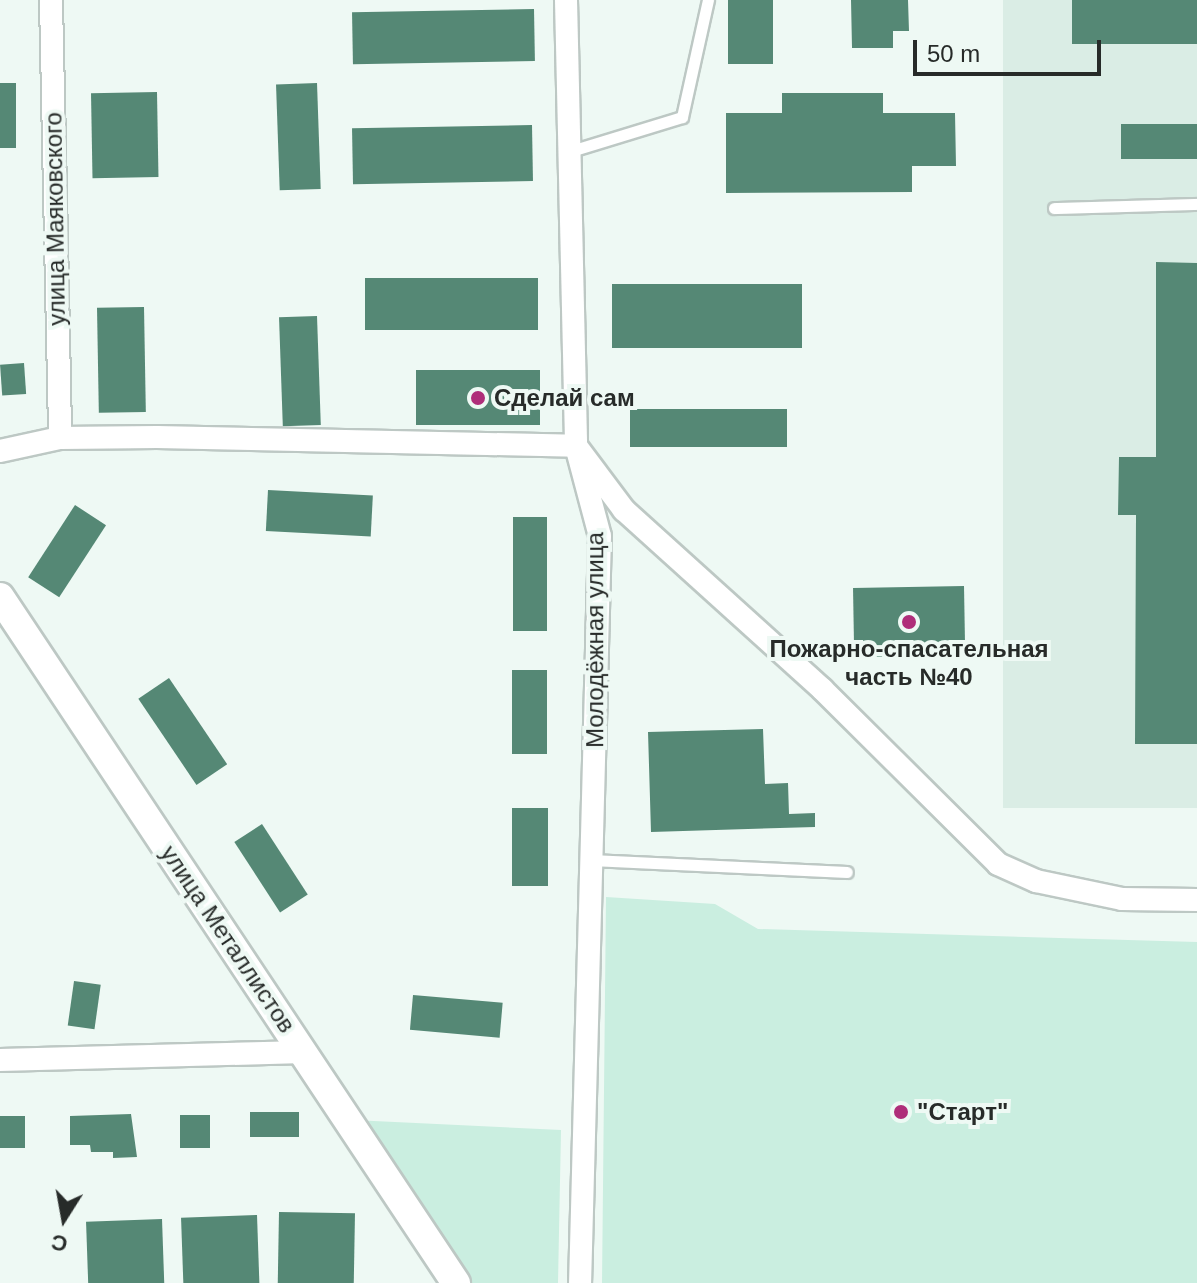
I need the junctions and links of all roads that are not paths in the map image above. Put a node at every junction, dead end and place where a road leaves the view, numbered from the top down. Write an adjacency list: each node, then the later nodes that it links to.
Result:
1 (51, 0): 7 (street, улица Маяковского)
2 (566, 0): 4 (street, Молодёжная улица)
3 (708, 0): 4 (lane)
4 (568, 152): 8 (street, Молодёжная улица)
5 (1197, 204): 6 (lane)
6 (1054, 208)
7 (60, 438): 8 (street); 9 (street)
8 (576, 446): 11 (street, Молодёжная улица); 13 (street)
9 (0, 451)
10 (0, 597): 14 (street, улица Металлистов)
11 (590, 860): 12 (lane); 17 (street, Молодёжная улица)
12 (847, 872)
13 (1197, 900)
14 (304, 1052): 15 (street); 16 (street, улица Металлистов)
15 (0, 1060)
16 (456, 1283)
17 (580, 1283)

